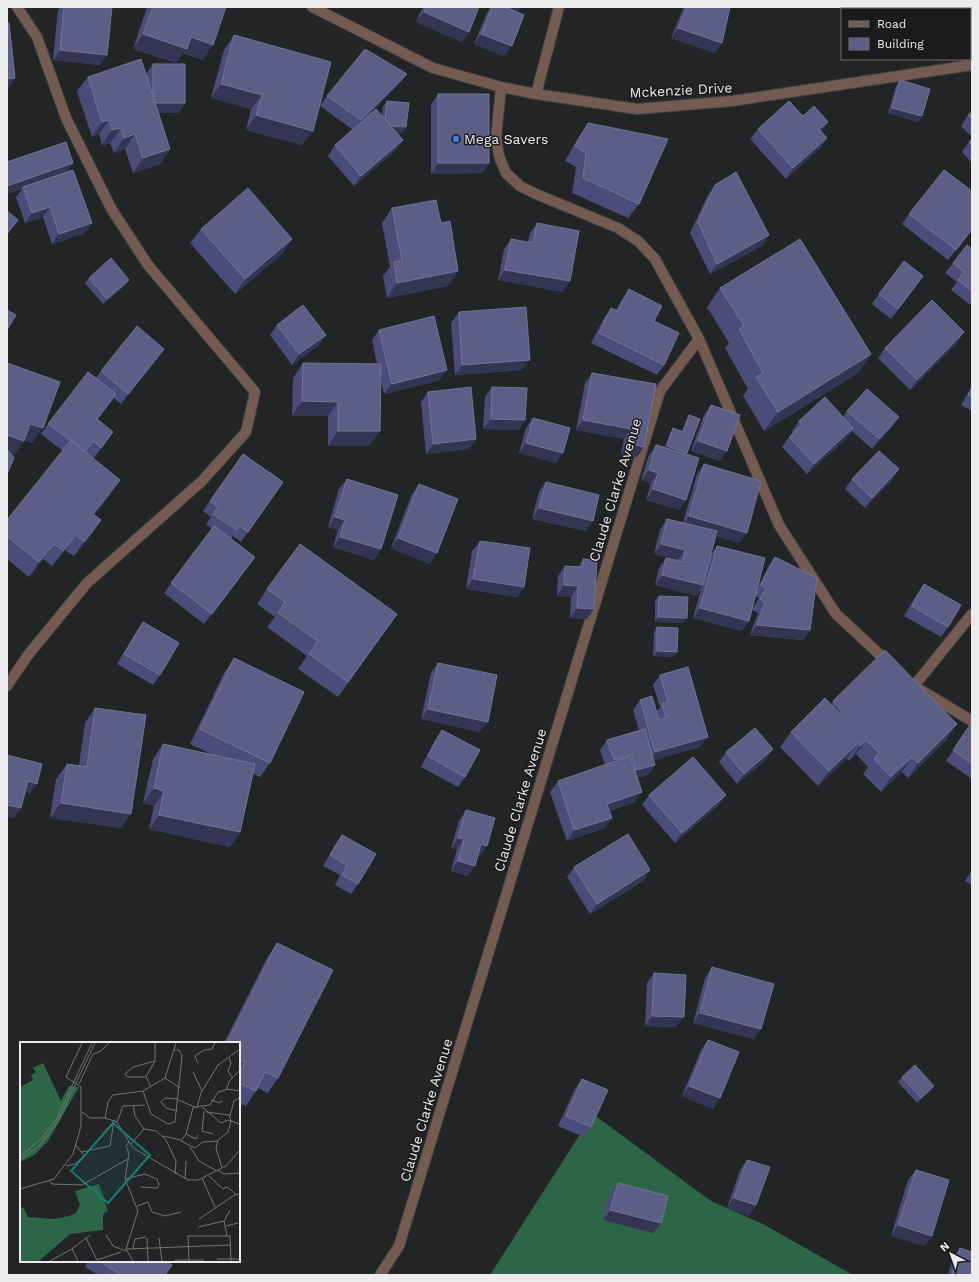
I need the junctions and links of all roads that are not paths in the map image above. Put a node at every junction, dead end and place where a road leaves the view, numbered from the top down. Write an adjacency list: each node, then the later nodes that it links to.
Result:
1 (17, 7): 10 (street)
2 (312, 7): 5 (street, Mckenzie Drive)
3 (560, 7): 6 (street)
4 (972, 65): 6 (street, Mckenzie Drive)
5 (501, 87): 6 (street, Mckenzie Drive); 7 (street)
6 (536, 94)
7 (699, 339): 9 (street); 12 (street, Claude Clarke Avenue)
8 (972, 614): 11 (street)
9 (897, 671)
10 (7, 686)
11 (972, 721)
12 (380, 1275)

